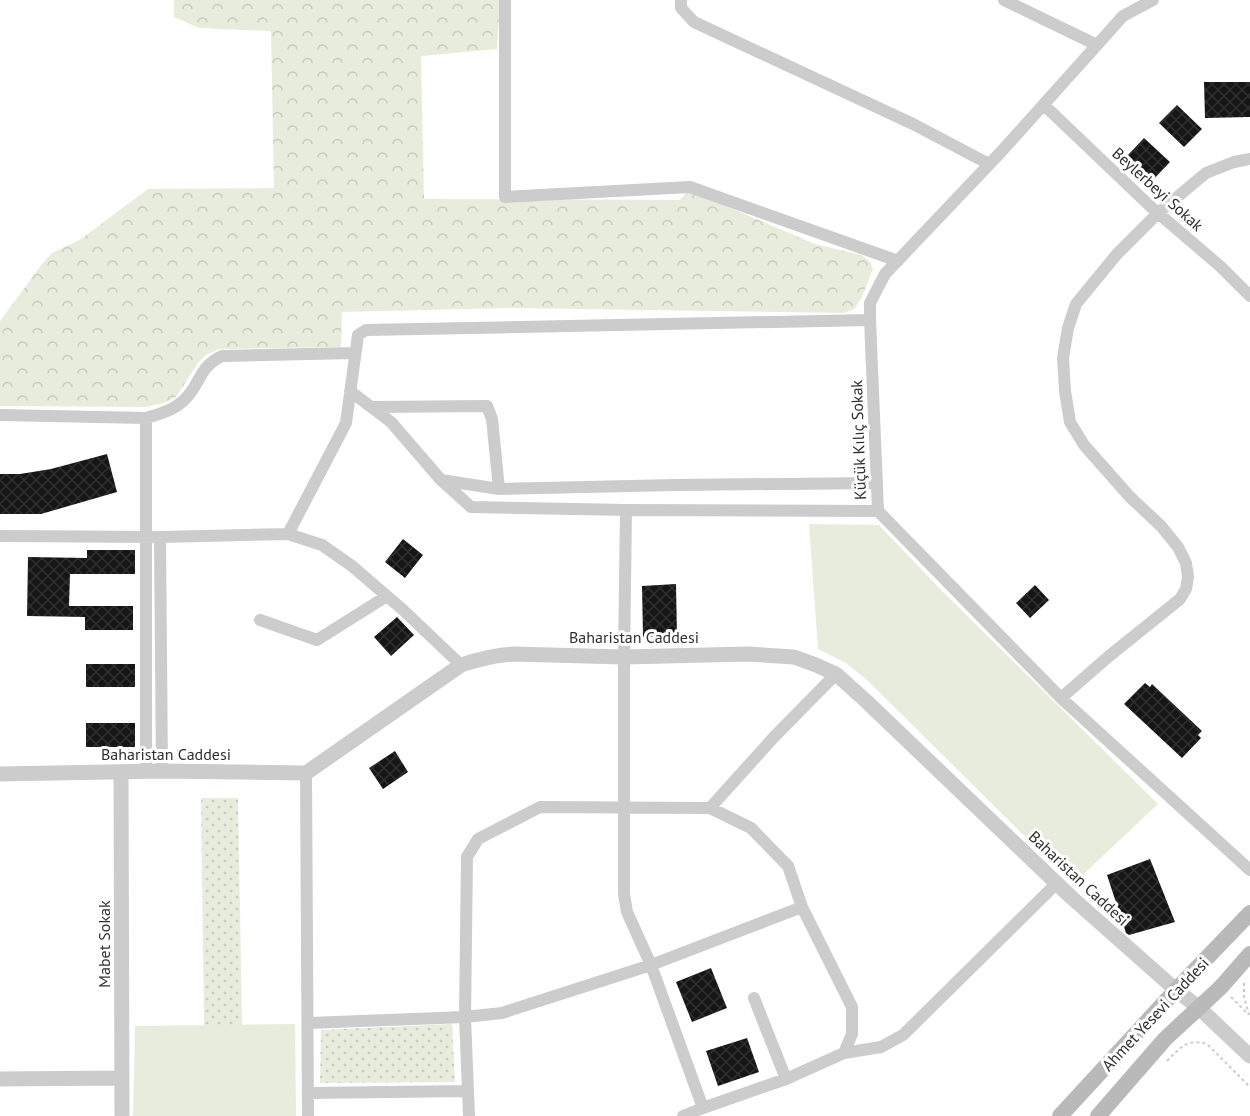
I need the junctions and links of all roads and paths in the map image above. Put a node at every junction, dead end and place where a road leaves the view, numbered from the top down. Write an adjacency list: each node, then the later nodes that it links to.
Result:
1 (505, 0): 10 (street)
2 (681, 0): 8 (street)
3 (1004, 0): 5 (street)
4 (1153, 0): 5 (street, Küçük Kılıç Sokak)
5 (1097, 45): 6 (street, Küçük Kılıç Sokak)
6 (1044, 105): 8 (street, Küçük Kılıç Sokak); 9 (street, Beylerbeyi Sokak)
7 (1250, 159): 9 (street)
8 (989, 164): 10 (street, Küçük Kılıç Sokak)
9 (1158, 213): 11 (street, Beylerbeyi Sokak); 32 (street)
10 (898, 261): 12 (street, Küçük Kılıç Sokak)
11 (1250, 296)
12 (870, 320): 13 (street); 19 (street, Küçük Kılıç Sokak)
13 (354, 353): 14 (street); 17 (street)
14 (350, 391): 15 (street); 23 (street)
15 (372, 407): 18 (street); 20 (street)
16 (0, 415): 17 (street)
17 (146, 418): 25 (street)
18 (441, 480): 20 (street); 21 (street)
19 (877, 483): 20 (street); 22 (street, Küçük Kılıç Sokak)
20 (499, 489)
21 (626, 510): 22 (street); 29 (street)
22 (878, 511): 32 (street, Küçük Kılıç Sokak)
23 (288, 534): 26 (street); 27 (street)
24 (0, 536): 25 (street)
25 (147, 537): 26 (street); 33 (street)
26 (160, 537): 34 (street)
27 (387, 596): 28 (street); 30 (street)
28 (260, 621)
29 (624, 657): 30 (street, Baharistan Caddesi); 31 (street, Baharistan Caddesi); 38 (street)
30 (462, 665): 36 (street, Baharistan Caddesi)
31 (836, 674): 39 (street); 41 (street, Baharistan Caddesi)
32 (1061, 698): 40 (street, Küçük Kılıç Sokak)
33 (146, 771): 34 (street, Baharistan Caddesi); 35 (street, Baharistan Caddesi)
34 (162, 771): 36 (street, Baharistan Caddesi)
35 (121, 772): 37 (street, Baharistan Caddesi); 57 (street, Mabet Sokak)
36 (306, 773): 53 (street)
37 (0, 774)
38 (624, 808): 39 (street); 45 (street); 52 (street)
39 (710, 808): 42 (street)
40 (1250, 870)
41 (1057, 883): 48 (street, Baharistan Caddesi); 55 (street)
42 (802, 907): 45 (street); 55 (street)
43 (1250, 913): 48 (main road, Ahmet Yesevi Caddesi)
44 (1250, 954): 47 (main road, Ahmet Yesevi Caddesi)
45 (651, 965): 52 (street); 63 (street)
46 (1244, 980): 51 (path)
47 (1221, 987): 50 (main road, Ahmet Yesevi Caddesi); 51 (path)
48 (1176, 990): 50 (street, Baharistan Caddesi); 68 (main road, Ahmet Yesevi Caddesi)
49 (754, 998): 59 (street)
50 (1198, 1007): 56 (street, Baharistan Caddesi); 69 (main road, Ahmet Yesevi Caddesi)
51 (1250, 1016)
52 (465, 1017): 53 (street); 61 (street)
53 (309, 1023): 62 (street)
54 (1192, 1042): 60 (path)
55 (844, 1053): 59 (street)
56 (1250, 1056)
57 (122, 1078): 58 (street); 64 (street, Mabet Sokak)
58 (0, 1079)
59 (786, 1079): 63 (street)
60 (1250, 1087)
61 (467, 1091): 62 (street); 66 (street)
62 (308, 1093): 65 (street)
63 (704, 1107): 67 (street)
64 (122, 1116)
65 (308, 1116)
66 (469, 1116)
67 (683, 1116)
68 (1060, 1116)
69 (1098, 1116)

